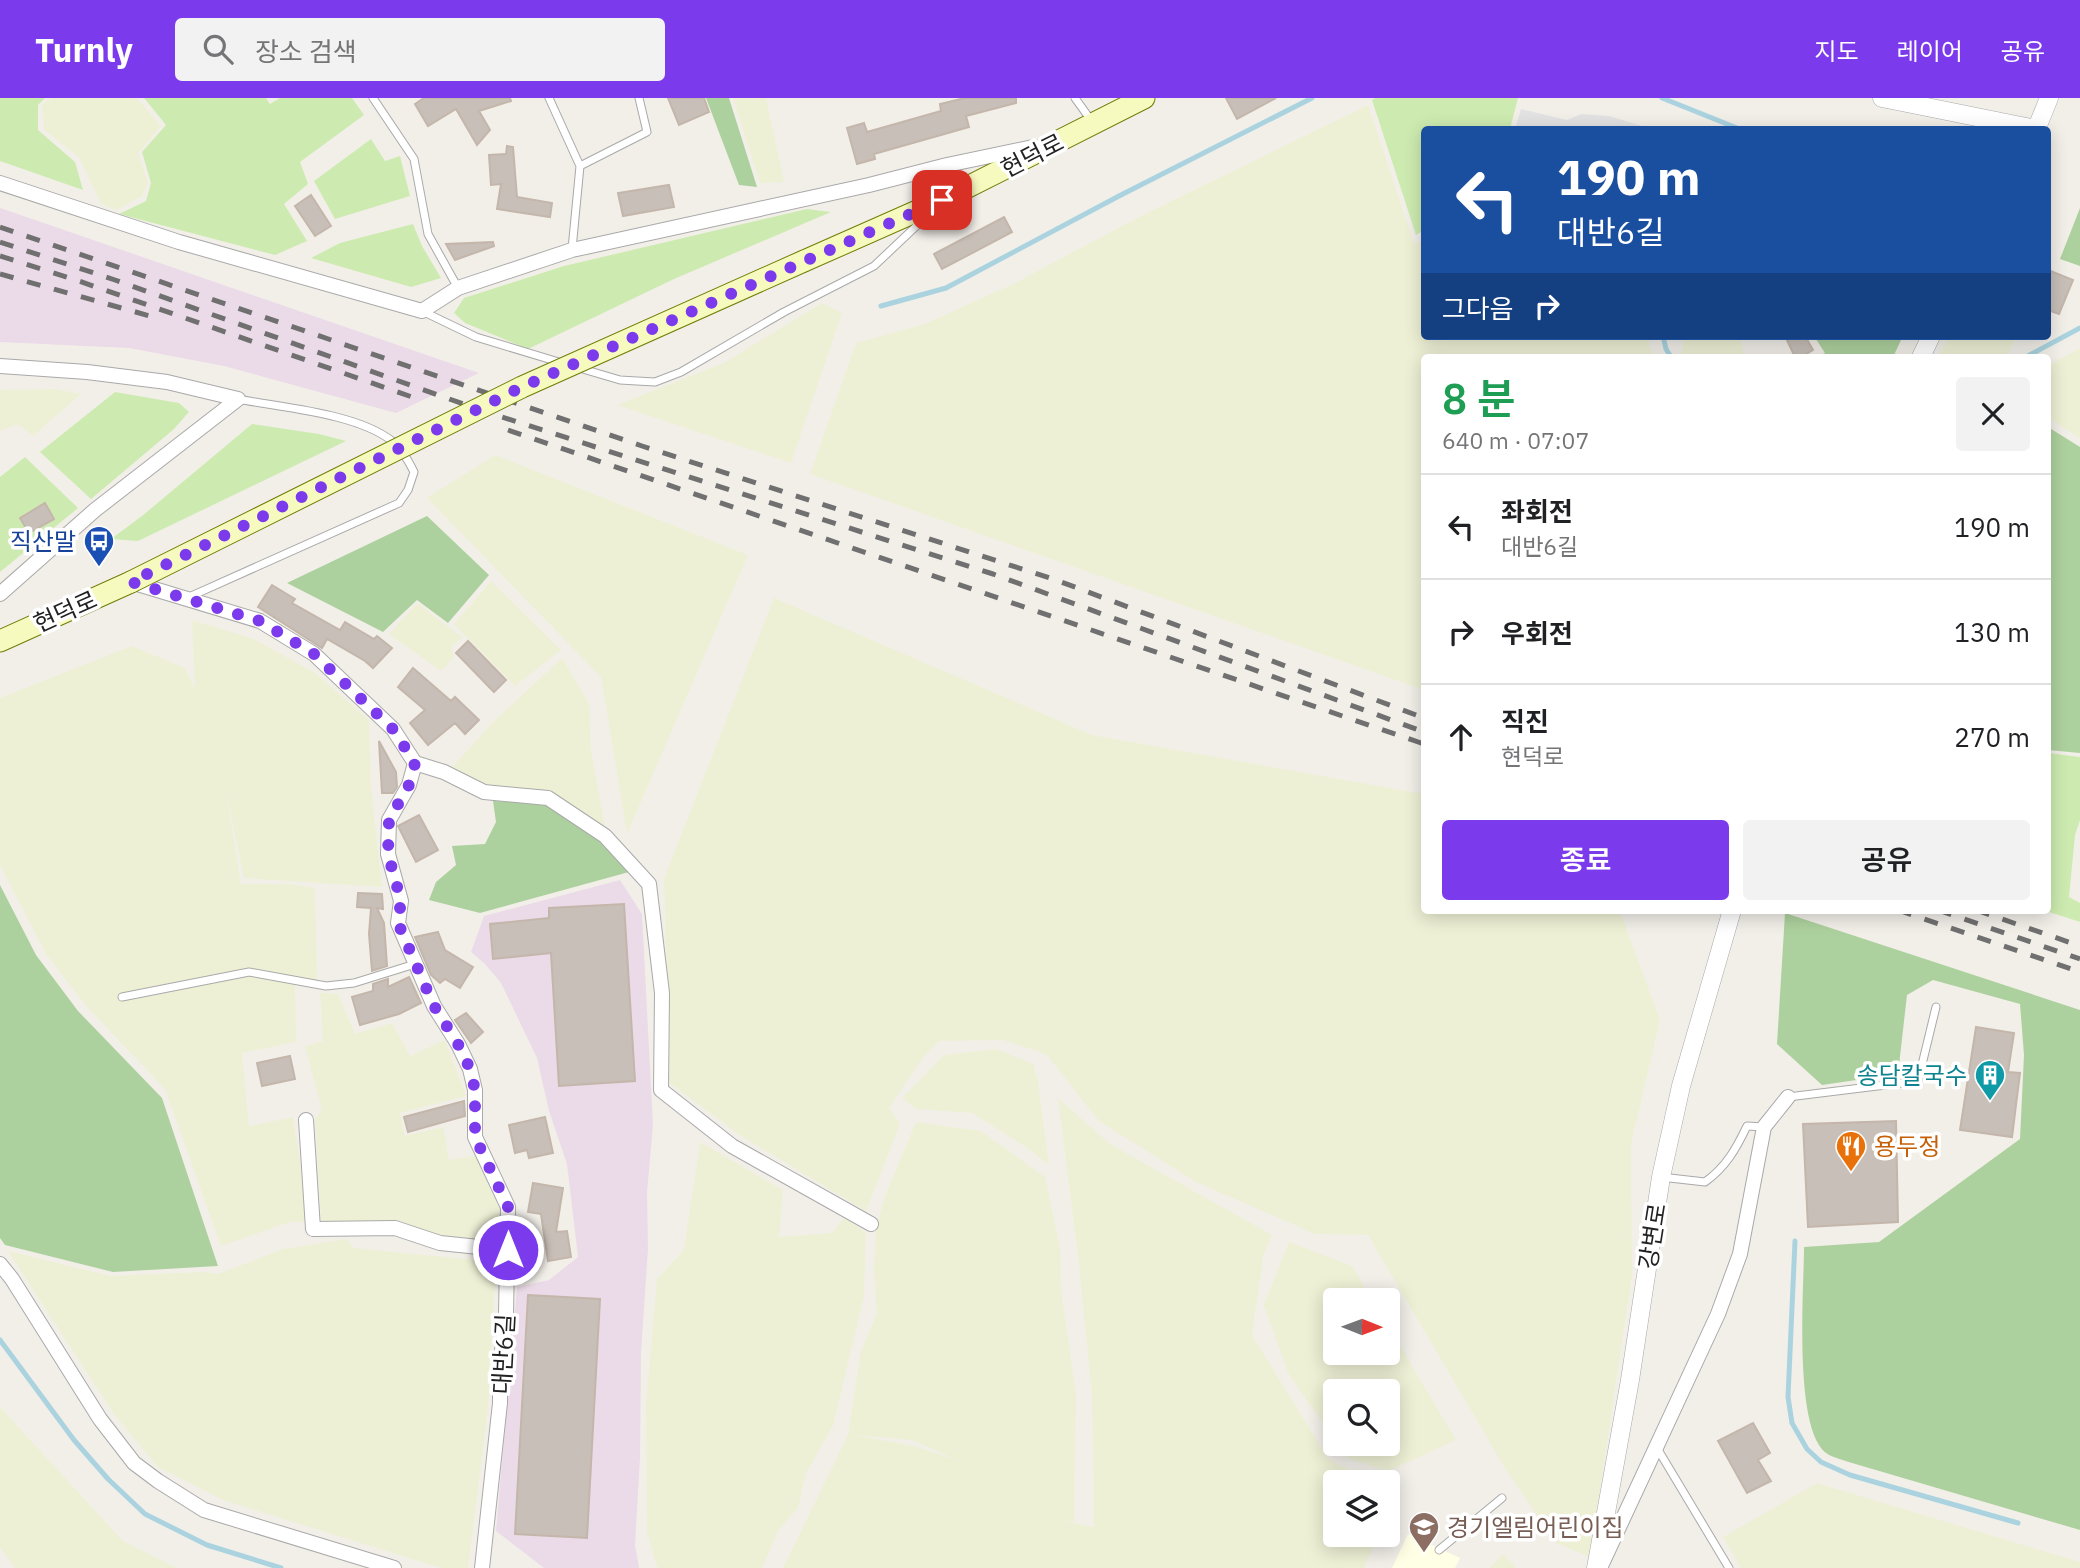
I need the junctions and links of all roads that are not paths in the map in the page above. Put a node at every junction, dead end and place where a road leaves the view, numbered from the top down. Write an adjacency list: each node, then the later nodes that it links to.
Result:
1 (373, 98): 16 (lane)
2 (549, 98): 12 (lane)
3 (639, 98): 12 (lane)
4 (1144, 98): 8 (main road, 현덕로)
5 (1882, 98): 9 (street)
6 (2049, 98): 10 (street)
7 (1074, 99): 8 (lane)
8 (1093, 124): 11 (main road, 현덕로)
9 (2021, 126)
10 (2037, 126)
11 (1058, 142): 14 (main road, 현덕로); 15 (street)
12 (580, 166): 15 (lane)
13 (0, 183): 17 (street)
14 (942, 200): 17 (lane); 20 (main road, 현덕로, bridge)
15 (572, 250): 16 (street)
16 (458, 288): 17 (street)
17 (422, 311)
18 (0, 366): 19 (street)
19 (238, 399): 21 (street); 22 (lane)
20 (131, 582): 22 (street); 23 (main road, 현덕로)
21 (0, 594)
22 (186, 599): 24 (street)
23 (0, 641)
24 (415, 763): 26 (street, 대반6길); 33 (street)
25 (1731, 914): 32 (street, 강변로)
26 (415, 964): 27 (lane); 34 (street, 대반6길)
27 (122, 997)
28 (1936, 1007): 29 (lane)
29 (1788, 1097): 31 (street)
30 (306, 1120): 34 (street)
31 (1764, 1127): 32 (lane); 36 (street)
32 (1661, 1177): 41 (street, 강변로)
33 (871, 1224)
34 (508, 1250): 40 (street, 대반6길)
35 (0, 1264): 39 (street)
36 (1657, 1447): 41 (street); 42 (lane)
37 (1502, 1499): 38 (lane)
38 (1439, 1550)
39 (394, 1568)
40 (482, 1568)
41 (1598, 1568)
42 (1729, 1568)

